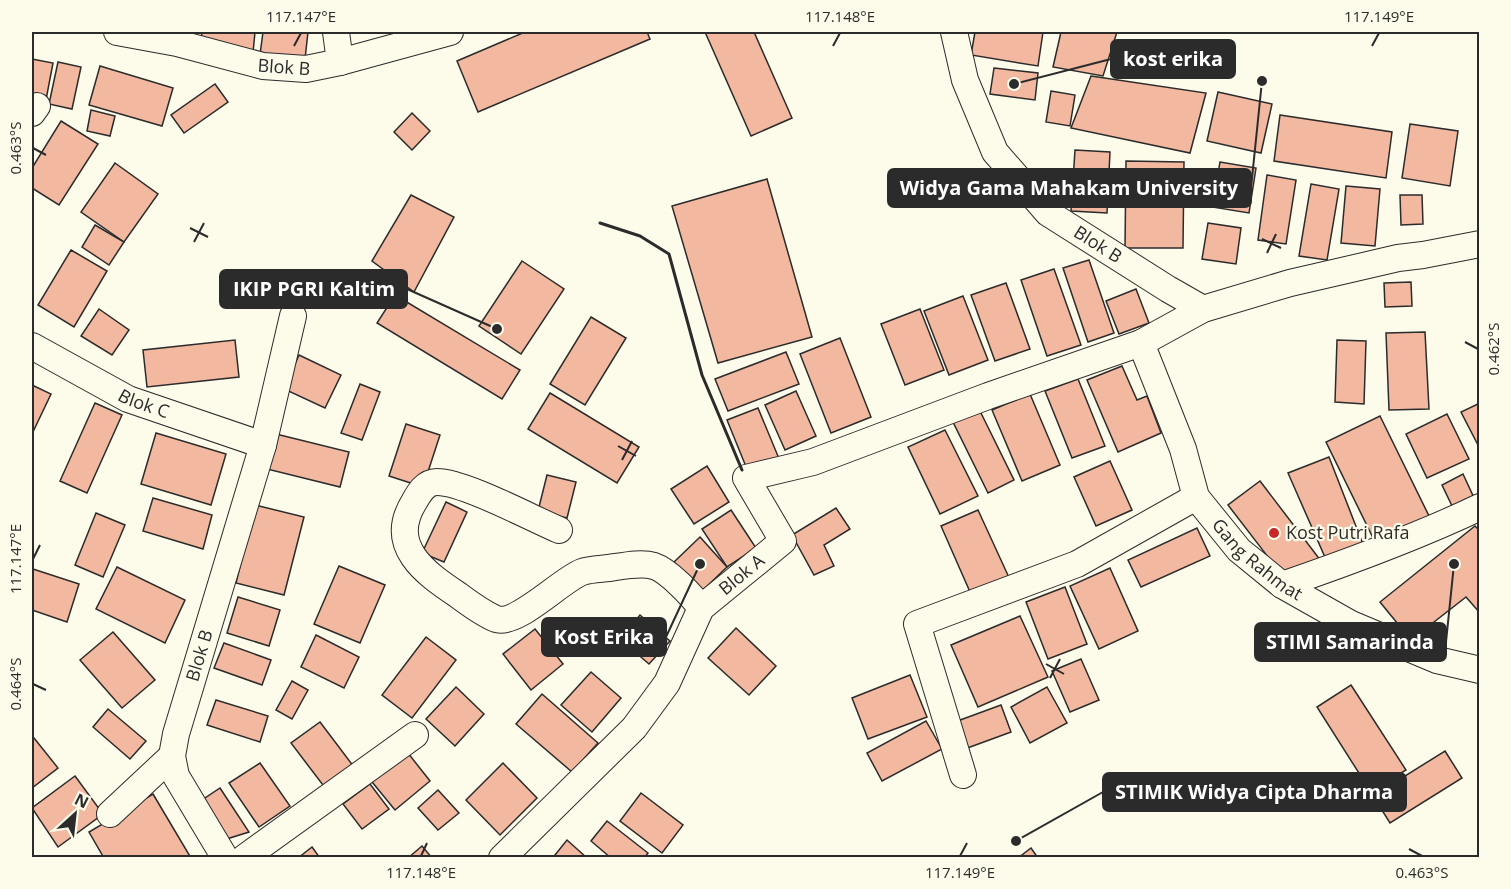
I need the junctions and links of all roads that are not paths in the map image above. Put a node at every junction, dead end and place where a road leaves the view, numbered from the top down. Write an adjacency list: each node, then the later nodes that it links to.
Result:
1 (117, 32): 5 (street, Blok B)
2 (336, 32): 6 (street)
3 (450, 32): 6 (street, Blok B)
4 (954, 32): 8 (street, Blok B)
5 (178, 37): 6 (street, Blok B)
6 (340, 62)
7 (1479, 244): 8 (street)
8 (1203, 309): 10 (street)
9 (293, 316): 12 (street, Blok B)
10 (1141, 343): 13 (street, Gang Rahmat); 17 (street, Blok A)
11 (32, 346): 12 (street, Blok C)
12 (264, 445): 20 (street, Blok B)
13 (1196, 497): 16 (street, Gang Rahmat); 21 (street)
14 (1479, 507): 16 (street)
15 (559, 530): 17 (street)
16 (1282, 585): 18 (street, Gang Rahmat)
17 (700, 608): 25 (street)
18 (1479, 670)
19 (415, 735): 24 (street)
20 (172, 756): 22 (street); 23 (street, Blok B)
21 (963, 775)
22 (110, 814)
23 (225, 858)
24 (244, 858)
25 (502, 858)

